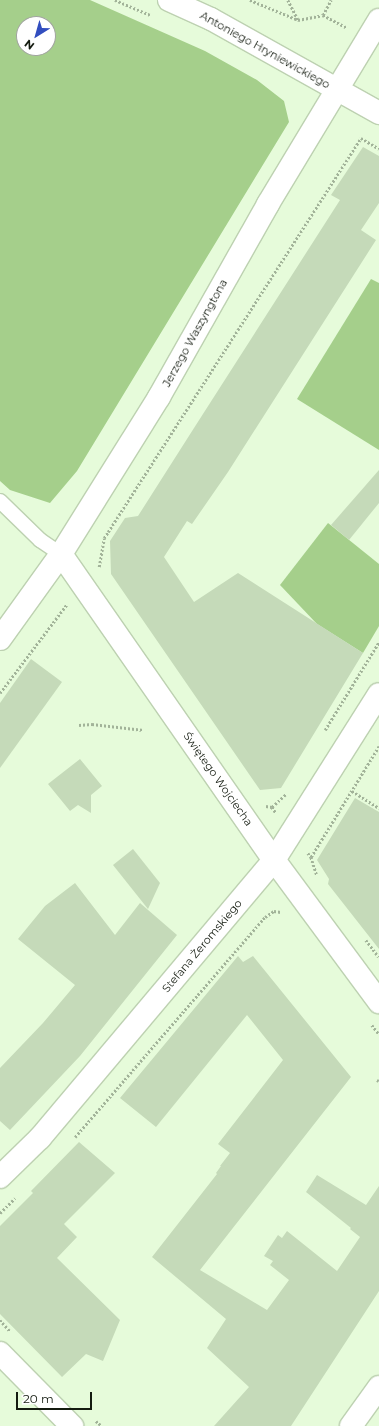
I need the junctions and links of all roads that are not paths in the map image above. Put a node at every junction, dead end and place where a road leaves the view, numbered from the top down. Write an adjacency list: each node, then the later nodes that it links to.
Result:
1 (169, 0): 3 (street, Antoniego Hryniewickiego)
2 (379, 20): 3 (street, Jerzego Waszyngtona)
3 (338, 90): 4 (street, Antoniego Hryniewickiego); 6 (street, Jerzego Waszyngtona)
4 (379, 113)
5 (0, 501): 6 (lane)
6 (61, 554): 7 (street, Jerzego Waszyngtona); 9 (street, Świętego Wojciecha)
7 (0, 639)
8 (379, 694): 9 (street, Stefana Żeromskiego)
9 (274, 860): 10 (street, Świętego Wojciecha); 11 (street, Stefana Żeromskiego)
10 (379, 1002)
11 (0, 1177)
12 (0, 1354): 14 (street)
13 (379, 1387): 15 (street)
14 (72, 1426)
15 (351, 1426)

